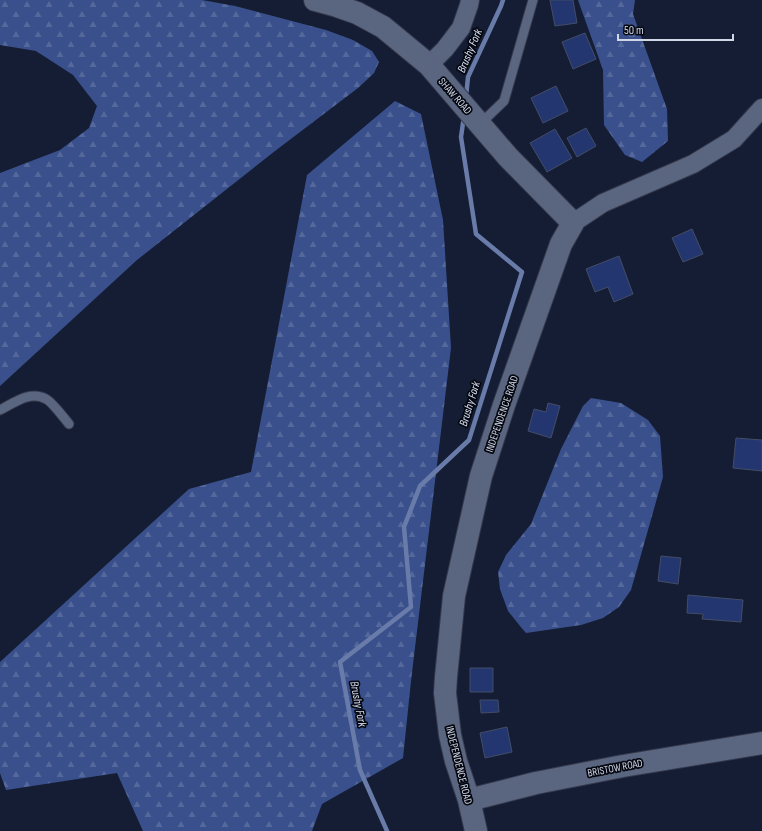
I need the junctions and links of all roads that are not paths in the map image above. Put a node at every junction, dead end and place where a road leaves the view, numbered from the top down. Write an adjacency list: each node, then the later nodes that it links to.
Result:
1 (315, 0): 4 (main road, SHAW ROAD)
2 (470, 0): 4 (street)
3 (533, 0): 6 (lane)
4 (429, 65): 6 (main road, SHAW ROAD)
5 (762, 108): 7 (street, INDEPENDENCE ROAD)
6 (480, 124): 7 (main road, SHAW ROAD)
7 (573, 223): 11 (main road, INDEPENDENCE ROAD)
8 (0, 410): 9 (lane)
9 (69, 424)
10 (762, 742): 11 (main road, BRISTOW ROAD)
11 (468, 800): 12 (main road, INDEPENDENCE ROAD)
12 (476, 831)

